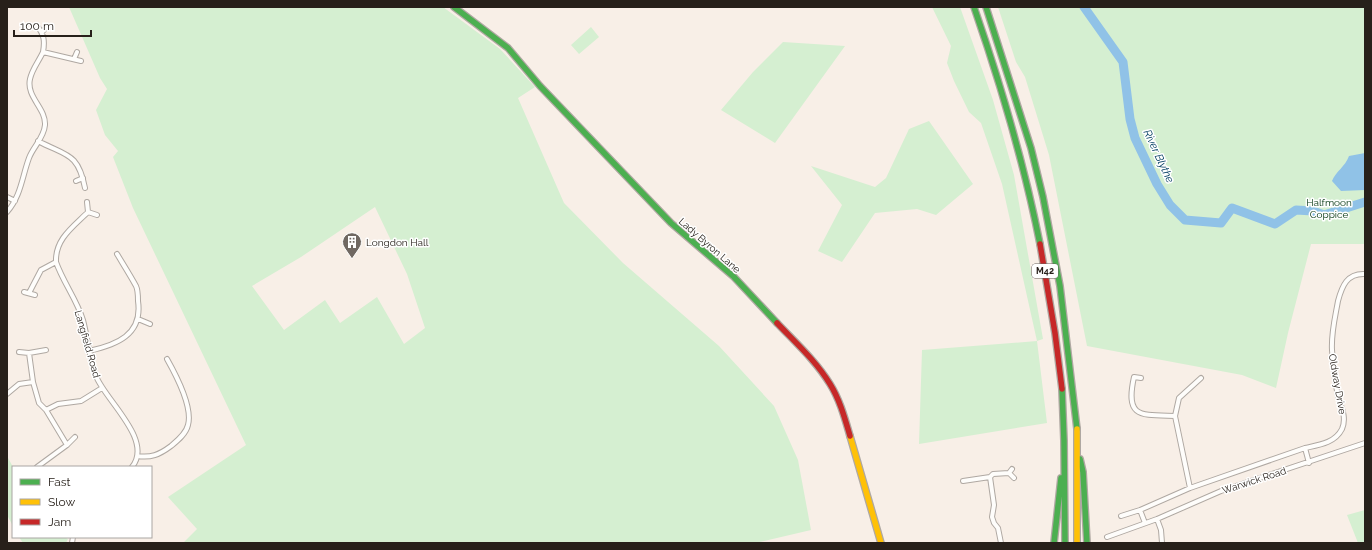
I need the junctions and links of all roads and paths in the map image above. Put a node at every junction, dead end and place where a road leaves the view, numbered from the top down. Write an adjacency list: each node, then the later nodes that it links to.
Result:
1 (454, 7): 62 (main road, Lady Byron Lane)
2 (974, 7): 36 (main road, M42)
3 (986, 7): 43 (main road, M42)
4 (37, 26): 6 (street)
5 (47, 27): 6 (street)
6 (42, 32): 7 (street)
7 (43, 52): 9 (street); 11 (street)
8 (76, 52): 9 (street)
9 (74, 59): 10 (street)
10 (81, 61)
11 (38, 141): 12 (street); 16 (street)
12 (83, 178): 13 (street); 14 (street)
13 (76, 181)
14 (85, 188)
15 (7, 197): 16 (street)
16 (15, 201): 18 (street)
17 (87, 202): 19 (street)
18 (7, 212)
19 (88, 212): 20 (street); 22 (street)
20 (97, 215)
21 (117, 254): 27 (street)
22 (56, 262): 25 (street); 30 (street, Langfield Road)
23 (1365, 274): 46 (street, Oldway Drive)
24 (24, 292): 25 (street)
25 (29, 293): 26 (street)
26 (34, 294)
27 (138, 319): 28 (street); 30 (street)
28 (150, 324)
29 (46, 350): 32 (street)
30 (89, 351): 38 (street, Langfield Road)
31 (19, 352): 32 (street)
32 (29, 353): 37 (street)
33 (167, 359): 47 (street)
34 (1141, 378): 41 (street)
35 (1201, 378): 41 (street)
36 (1061, 379): 64 (main road); 65 (main road, M42)
37 (33, 382): 39 (street); 40 (street)
38 (102, 388): 40 (street); 47 (street, Langfield Road)
39 (7, 394)
40 (46, 410): 45 (street)
41 (1175, 416): 56 (street)
42 (75, 437): 45 (street)
43 (1077, 443): 66 (main road, M42); 67 (main road)
44 (1365, 443): 48 (street, Warwick Road)
45 (67, 445): 49 (street)
46 (1305, 448): 48 (street); 56 (street, Warwick Road)
47 (137, 456): 50 (street)
48 (1309, 462): 59 (street, Warwick Road)
49 (38, 466)
50 (132, 466)
51 (1012, 469): 52 (street)
52 (1009, 473): 53 (street); 54 (street)
53 (990, 477): 55 (street); 63 (street)
54 (1014, 478)
55 (963, 481)
56 (1190, 488): 57 (street, Warwick Road)
57 (1140, 510): 58 (street, Warwick Road); 60 (street)
58 (1121, 516)
59 (1157, 519): 60 (street, Warwick Road); 68 (street)
60 (1145, 523): 61 (street, Warwick Road)
61 (1107, 537)
62 (881, 543)
63 (1001, 543)
64 (1054, 543)
65 (1065, 543)
66 (1077, 543)
67 (1086, 543)
68 (1162, 543)

